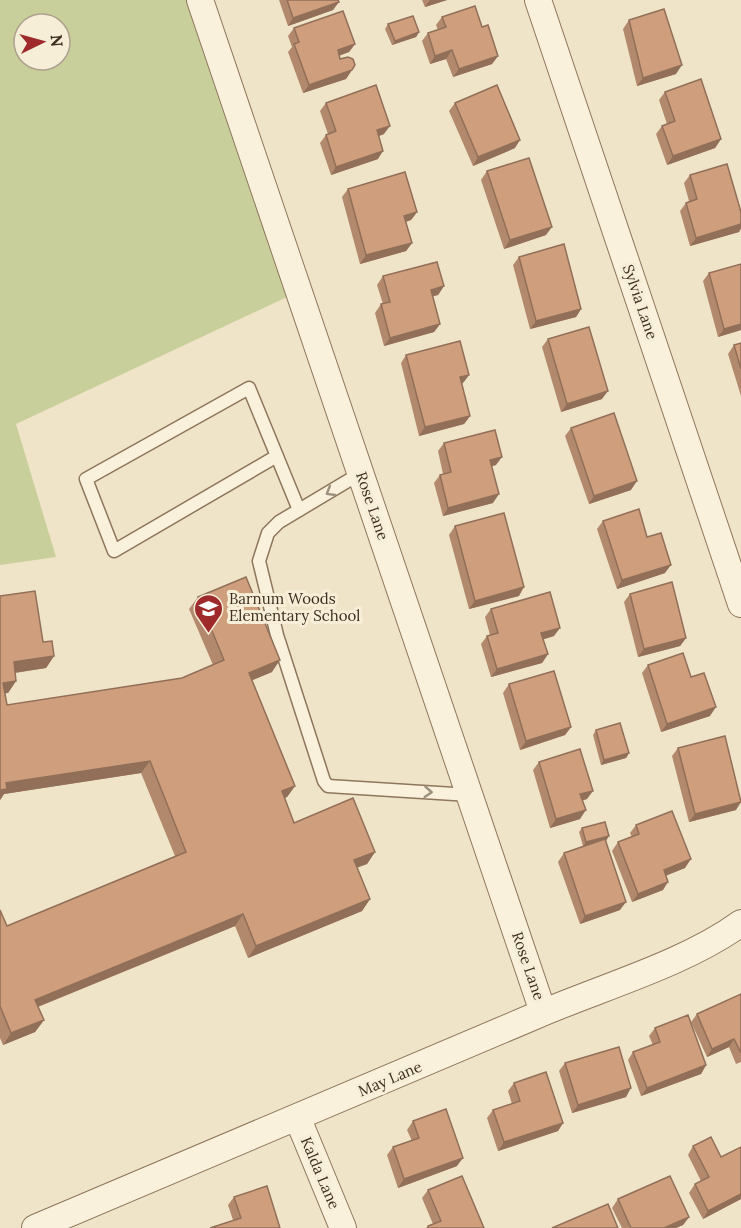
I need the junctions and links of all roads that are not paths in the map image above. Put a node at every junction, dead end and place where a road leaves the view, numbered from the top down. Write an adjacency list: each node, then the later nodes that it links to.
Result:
1 (200, 0): 4 (street, Rose Lane)
2 (538, 0): 6 (street, Sylvia Lane)
3 (277, 456): 3 (lane); 5 (lane)
4 (361, 473): 5 (lane, one-way to 5); 8 (street, Rose Lane)
5 (299, 510): 8 (lane, one-way to 8)
6 (734, 559): 7 (street, Sylvia Lane)
7 (741, 604)
8 (470, 795): 10 (street, Rose Lane)
9 (741, 923): 10 (street, May Lane)
10 (543, 1012): 11 (street, May Lane)
11 (298, 1119): 12 (street, May Lane); 13 (street, Kalda Lane)
12 (35, 1228)
13 (343, 1228)

